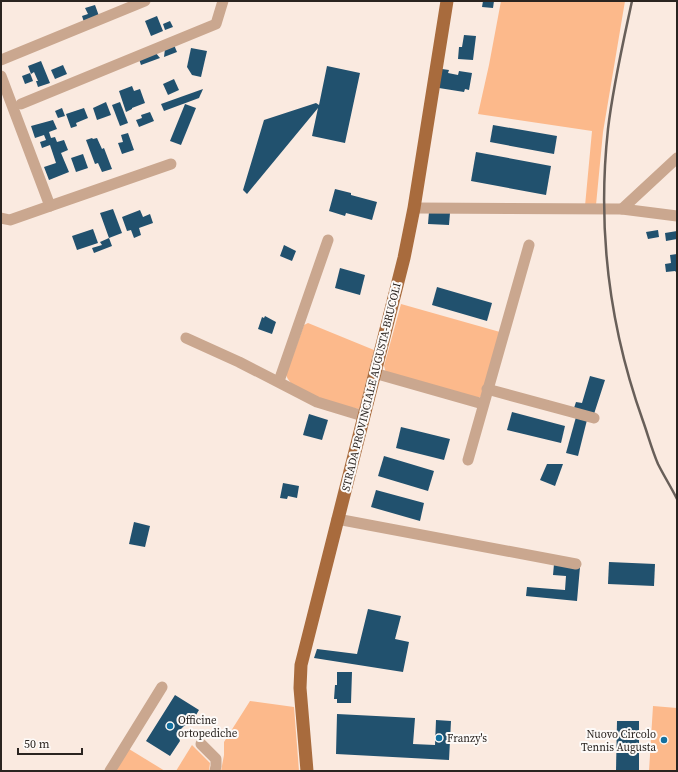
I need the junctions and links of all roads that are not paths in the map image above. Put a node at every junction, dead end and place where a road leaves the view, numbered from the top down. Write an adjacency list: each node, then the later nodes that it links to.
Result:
1 (145, 1): 4 (street)
2 (223, 1): 7 (street)
3 (447, 1): 11 (main road, STRADA PROVINCIALE AUGUSTA-BRUCOLI)
4 (132, 3): 5 (street)
5 (1, 60)
6 (1, 76): 10 (street)
7 (20, 104)
8 (677, 158): 12 (street)
9 (171, 164): 10 (street)
10 (50, 206): 14 (street)
11 (414, 208): 12 (street); 18 (main road, STRADA PROVINCIALE AUGUSTA-BRUCOLI)
12 (622, 210): 13 (street)
13 (677, 216)
14 (1, 218)
15 (328, 240): 19 (street)
16 (529, 245): 20 (street)
17 (186, 338): 19 (street)
18 (374, 373): 21 (street); 22 (main road, STRADA PROVINCIALE AUGUSTA-BRUCOLI)
19 (279, 381): 22 (street)
20 (487, 389): 21 (street); 23 (street)
21 (483, 404): 24 (street)
22 (363, 416): 25 (main road, STRADA PROVINCIALE AUGUSTA-BRUCOLI)
23 (594, 418)
24 (468, 460)
25 (337, 519): 26 (street); 31 (main road, STRADA PROVINCIALE AUGUSTA-BRUCOLI)
26 (576, 564)
27 (162, 687): 29 (street)
28 (201, 744): 30 (street)
29 (110, 771)
30 (215, 771)
31 (306, 771)

